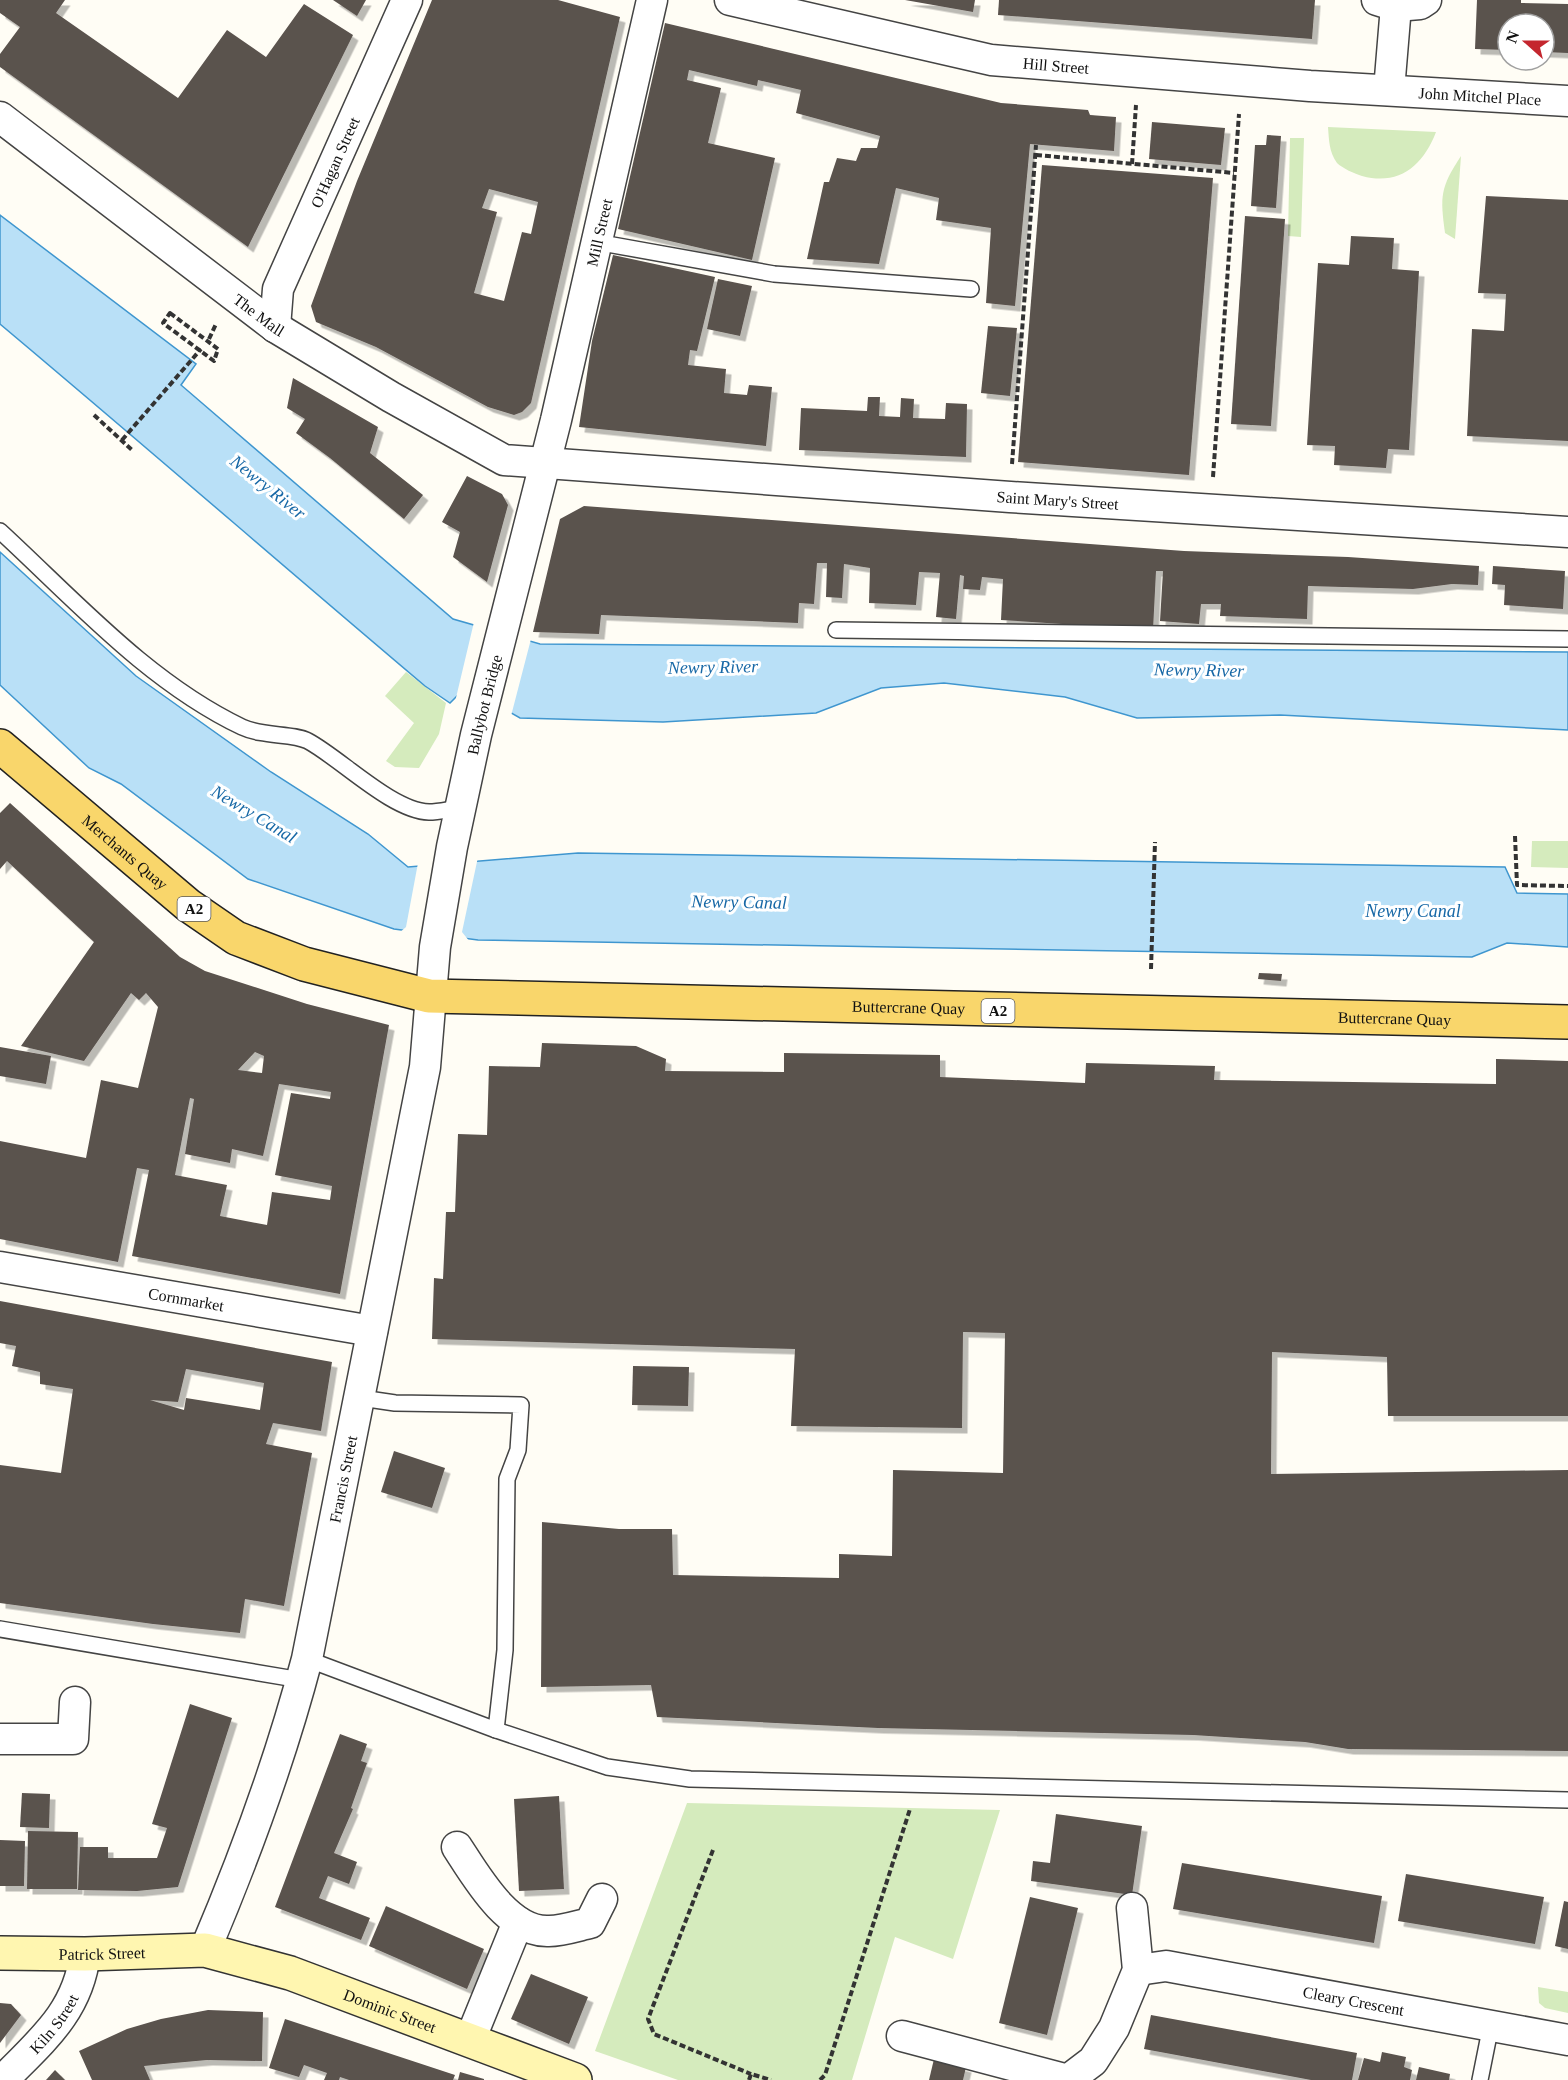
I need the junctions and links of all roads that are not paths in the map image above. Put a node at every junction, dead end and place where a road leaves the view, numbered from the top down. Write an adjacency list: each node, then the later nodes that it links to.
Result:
1 (407, 0): 11 (street, O'Hagan Street)
2 (652, 0): 9 (street, Mill Street)
3 (730, 0): 6 (street, Hill Street)
4 (1426, 0): 5 (street)
5 (1386, 3): 6 (street)
6 (1389, 90): 7 (street, John Mitchel Place)
7 (1568, 101)
8 (0, 117): 11 (street, The Mall)
9 (597, 242): 10 (lane); 12 (street, Mill Street)
10 (971, 289)
11 (275, 327): 12 (street, The Mall)
12 (545, 465): 14 (street, Saint Mary's Street); 18 (street, Ballybot Bridge)
13 (0, 531): 18 (lane)
14 (1568, 532)
15 (836, 630): 16 (lane)
16 (1568, 639)
17 (1, 749): 19 (main road, Merchants Quay / A2)
18 (460, 808): 19 (street, Ballybot Bridge)
19 (429, 996): 20 (main road, Buttercrane Quay / A2); 22 (street, Francis Street)
20 (1568, 1022)
21 (0, 1267): 22 (street, Cornmarket)
22 (372, 1331): 23 (street, Francis Street)
23 (360, 1398): 25 (street, Francis Street); 27 (lane)
24 (0, 1629): 25 (lane)
25 (304, 1670): 27 (lane); 34 (street, Francis Street)
26 (75, 1702): 28 (street)
27 (496, 1730): 29 (lane)
28 (0, 1739)
29 (1568, 1800)
30 (457, 1846): 33 (street)
31 (602, 1899): 33 (street)
32 (1132, 1908): 37 (street)
33 (518, 1922): 40 (street)
34 (205, 1950): 36 (main road, Patrick Street); 40 (main road, Dominic Street)
35 (0, 1953): 36 (main road, Patrick Street)
36 (85, 1954): 42 (street, Kiln Street)
37 (1138, 1970): 38 (street, Cleary Crescent); 39 (street)
38 (1491, 2025): 41 (street, Cleary Crescent); 44 (lane)
39 (902, 2036)
40 (470, 2040): 43 (main road, Dominic Street)
41 (1568, 2040)
42 (3, 2080)
43 (575, 2080)
44 (1480, 2080)

